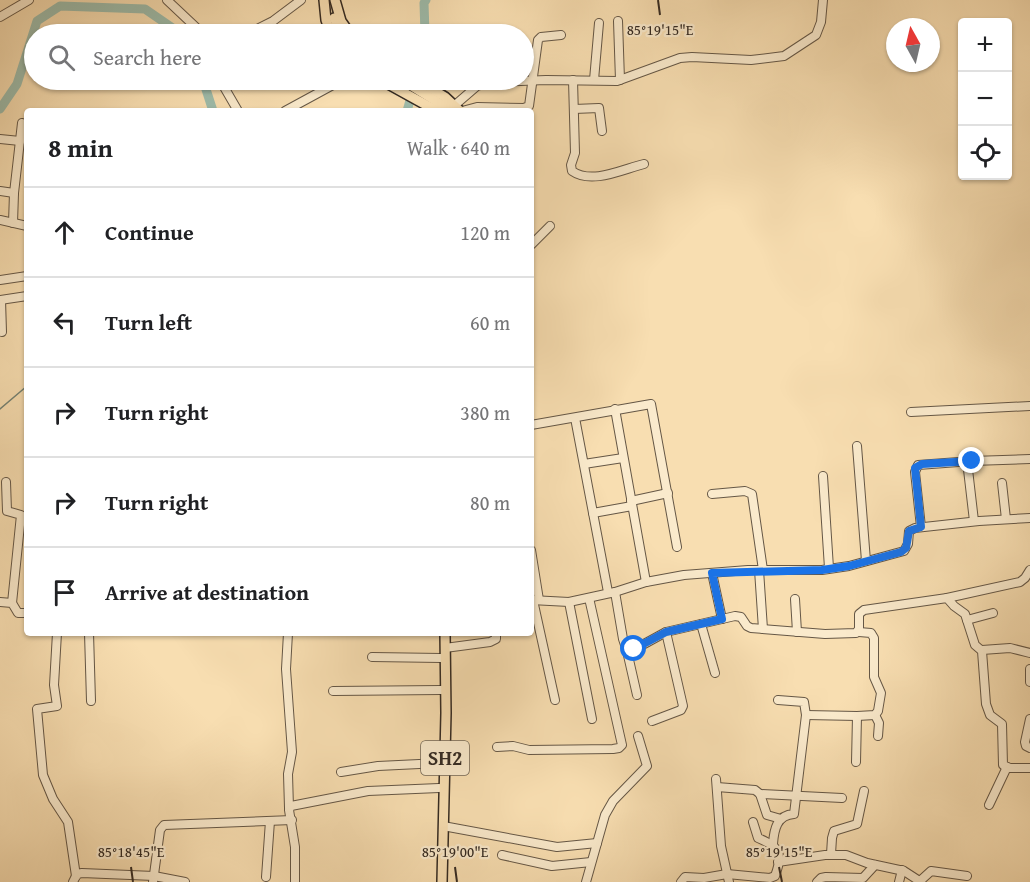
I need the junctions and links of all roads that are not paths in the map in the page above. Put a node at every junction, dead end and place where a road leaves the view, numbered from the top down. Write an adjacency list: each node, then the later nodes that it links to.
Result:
1 (29, 0): 8 (street)
2 (167, 0): 11 (street)
3 (301, 0): 12 (street)
4 (324, 0): 13 (main road)
5 (330, 0): 14 (main road)
6 (335, 0): 15 (main road)
7 (823, 0): 20 (street)
8 (0, 17)
9 (618, 21): 20 (street)
10 (599, 23): 21 (street)
11 (192, 24)
12 (267, 24)
13 (327, 24)
14 (337, 24)
15 (343, 24)
16 (561, 35): 17 (street)
17 (534, 72)
18 (534, 80): 19 (street)
19 (573, 80): 21 (street); 34 (street)
20 (620, 80): 21 (street)
21 (594, 81)
22 (226, 90): 29 (street)
23 (324, 90): 30 (street)
24 (404, 90): 28 (main road)
25 (414, 90): 28 (main road)
26 (474, 90): 32 (street)
27 (532, 90): 33 (street)
28 (426, 100): 31 (main road)
29 (236, 108)
30 (291, 108)
31 (451, 108)
32 (459, 108)
33 (470, 108)
34 (574, 108): 36 (street); 39 (street)
35 (22, 123): 38 (street)
36 (602, 131)
37 (0, 139): 38 (street)
38 (20, 141): 41 (street)
39 (644, 164)
40 (0, 191): 41 (street)
41 (14, 193): 43 (street)
42 (0, 220): 43 (street)
43 (13, 223): 44 (street)
44 (24, 225)
45 (550, 226): 46 (street)
46 (534, 242)
47 (24, 276): 48 (street)
48 (0, 280)
49 (24, 296): 50 (street)
50 (0, 300): 51 (street)
51 (2, 333)
52 (1030, 406): 54 (street)
53 (615, 409): 55 (street); 58 (street); 65 (street)
54 (911, 412)
55 (575, 418): 56 (street); 61 (street)
56 (534, 425)
57 (858, 446): 74 (street)
58 (623, 458): 61 (street); 67 (street)
59 (1030, 459): 60 (street)
60 (967, 461): 71 (street); 72 (street)
61 (584, 464): 68 (street)
62 (823, 476): 75 (street)
63 (6, 482): 87 (street)
64 (1002, 483): 70 (street)
65 (668, 493): 67 (street); 73 (street)
66 (712, 494): 76 (street)
67 (631, 503): 68 (street); 79 (street)
68 (593, 513): 80 (street)
69 (1030, 518): 70 (street)
70 (1006, 519): 71 (street)
71 (974, 521): 72 (street)
72 (921, 527): 74 (street)
73 (677, 547)
74 (867, 561): 75 (street)
75 (828, 568): 76 (street)
76 (761, 570): 78 (street); 93 (street)
77 (1030, 570): 82 (street)
78 (712, 573): 79 (street); 90 (street)
79 (646, 582): 80 (street)
80 (611, 592): 81 (street); 105 (street)
81 (589, 598): 86 (street); 127 (street)
82 (948, 598): 91 (street); 96 (street)
83 (795, 599): 95 (street)
84 (535, 600): 86 (street); 115 (street)
85 (0, 602): 87 (street)
86 (569, 602): 121 (street)
87 (12, 603): 88 (street)
88 (24, 613)
89 (993, 613): 91 (street)
90 (722, 619): 92 (street); 93 (street)
91 (967, 620): 104 (street)
92 (701, 624): 94 (street); 110 (street)
93 (763, 629): 95 (street)
94 (666, 632): 105 (street); 123 (street)
95 (797, 632): 96 (street)
96 (859, 632): 119 (street)
97 (57, 636): 157 (street)
98 (89, 636): 117 (street)
99 (288, 636): 140 (street)
100 (440, 636): 108 (main road, SH2)
101 (445, 636): 103 (main road, SH2)
102 (496, 636): 103 (street)
103 (445, 648): 126 (main road, SH2)
104 (979, 648): 106 (street); 131 (street)
105 (627, 651): 114 (street)
106 (1030, 653)
107 (372, 657): 108 (street)
108 (441, 658): 112 (main road, SH2)
109 (1030, 669): 111 (street)
110 (715, 673)
111 (1030, 682)
112 (441, 690): 113 (street); 126 (main road, SH2)
113 (333, 691)
114 (637, 695)
115 (555, 700)
116 (778, 700): 118 (street)
117 (91, 701)
118 (806, 715): 120 (street); 137 (street)
119 (875, 715): 120 (street); 125 (street)
120 (857, 716): 129 (street)
121 (592, 719)
122 (1030, 719): 128 (street)
123 (652, 721)
124 (638, 736): 146 (street)
125 (878, 736)
126 (443, 747): 130 (main road, SH2); 145 (main road, SH2)
127 (497, 747)
128 (1030, 748)
129 (856, 762)
130 (440, 763): 133 (street); 134 (main road, SH2)
131 (1007, 767): 132 (street); 139 (street)
132 (1030, 768)
133 (342, 772)
134 (439, 788): 140 (street); 161 (main road, SH2)
135 (864, 791): 148 (street)
136 (760, 794): 137 (street); 141 (street); 156 (street)
137 (796, 796): 138 (street); 141 (street)
138 (842, 798)
139 (989, 805)
140 (289, 808): 142 (street)
141 (781, 819): 147 (street)
142 (292, 820): 143 (street); 160 (street)
143 (270, 821): 155 (street); 158 (street)
144 (753, 822): 147 (street)
145 (443, 826): 146 (street); 162 (main road, SH2)
146 (597, 843): 150 (street)
147 (773, 844): 151 (street)
148 (831, 854): 151 (street); 152 (street)
149 (502, 855): 150 (street)
150 (591, 862): 163 (street)
151 (778, 862): 156 (street)
152 (875, 865): 153 (street); 165 (street)
153 (902, 870): 166 (street); 167 (street)
154 (967, 876): 167 (street)
155 (266, 877)
156 (728, 878): 164 (street)
157 (74, 879): 158 (street)
158 (154, 879): 159 (street)
159 (185, 882)
160 (295, 882)
161 (436, 882)
162 (442, 882)
163 (586, 882)
164 (681, 882)
165 (817, 882)
166 (899, 882)
167 (920, 882)

